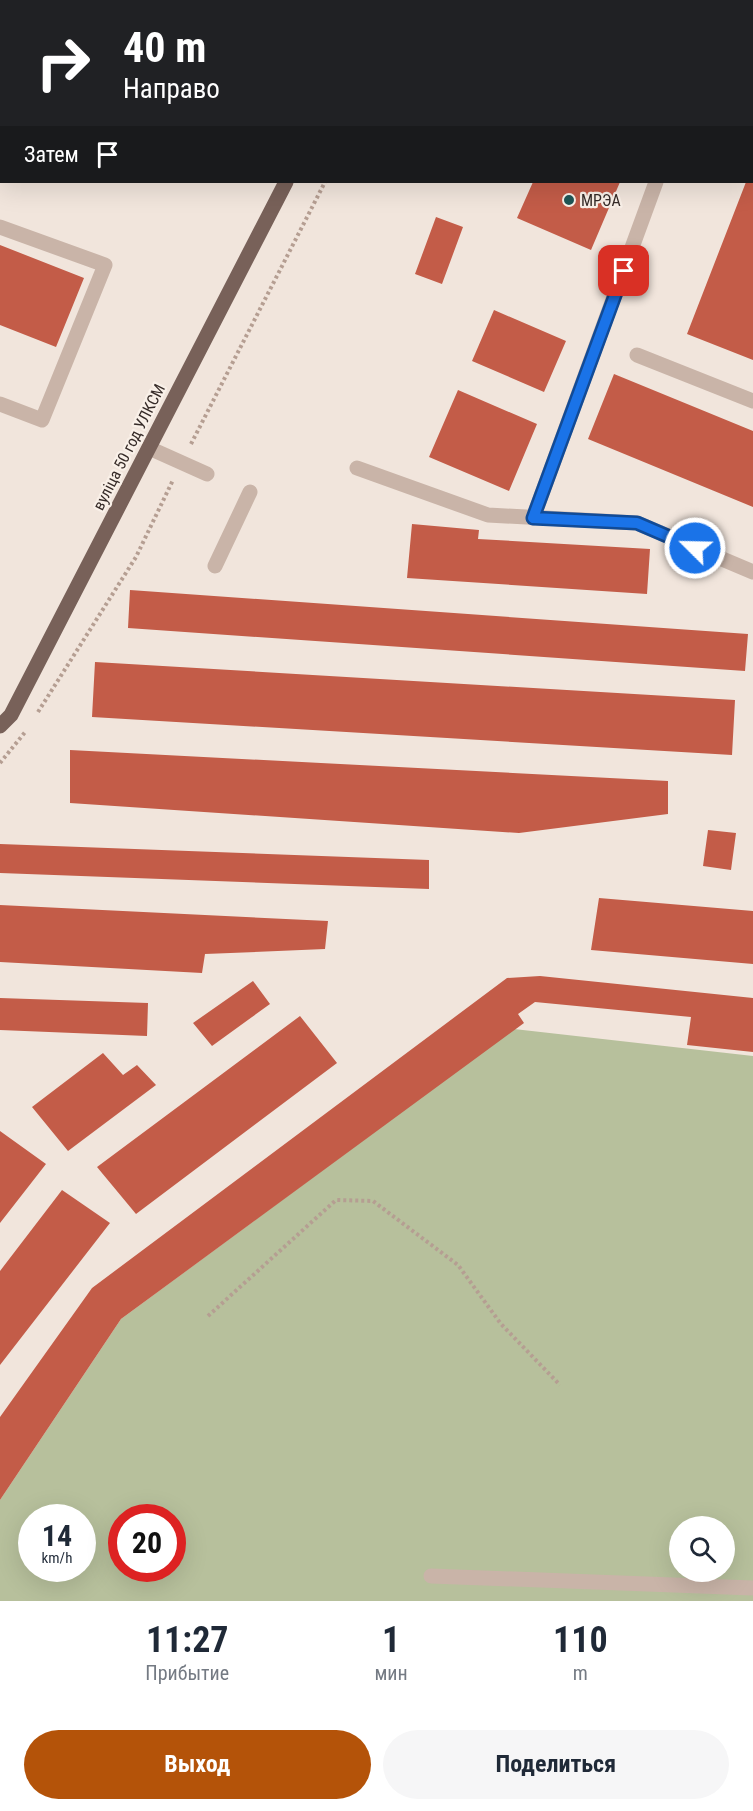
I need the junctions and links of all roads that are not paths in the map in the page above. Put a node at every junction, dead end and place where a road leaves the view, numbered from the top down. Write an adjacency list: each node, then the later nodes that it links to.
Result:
1 (285, 183): 7 (main road, вуліца 50 год УЛКСМ)
2 (657, 183): 11 (lane)
3 (0, 226): 6 (lane)
4 (637, 355): 5 (lane)
5 (753, 401)
6 (0, 404)
7 (148, 448): 9 (lane); 14 (main road, вуліца 50 год УЛКСМ)
8 (357, 468): 11 (lane)
9 (207, 474)
10 (250, 492): 12 (lane)
11 (533, 518): 13 (lane)
12 (215, 566)
13 (753, 572)
14 (0, 726)
15 (431, 1576): 16 (lane)
16 (753, 1588)

